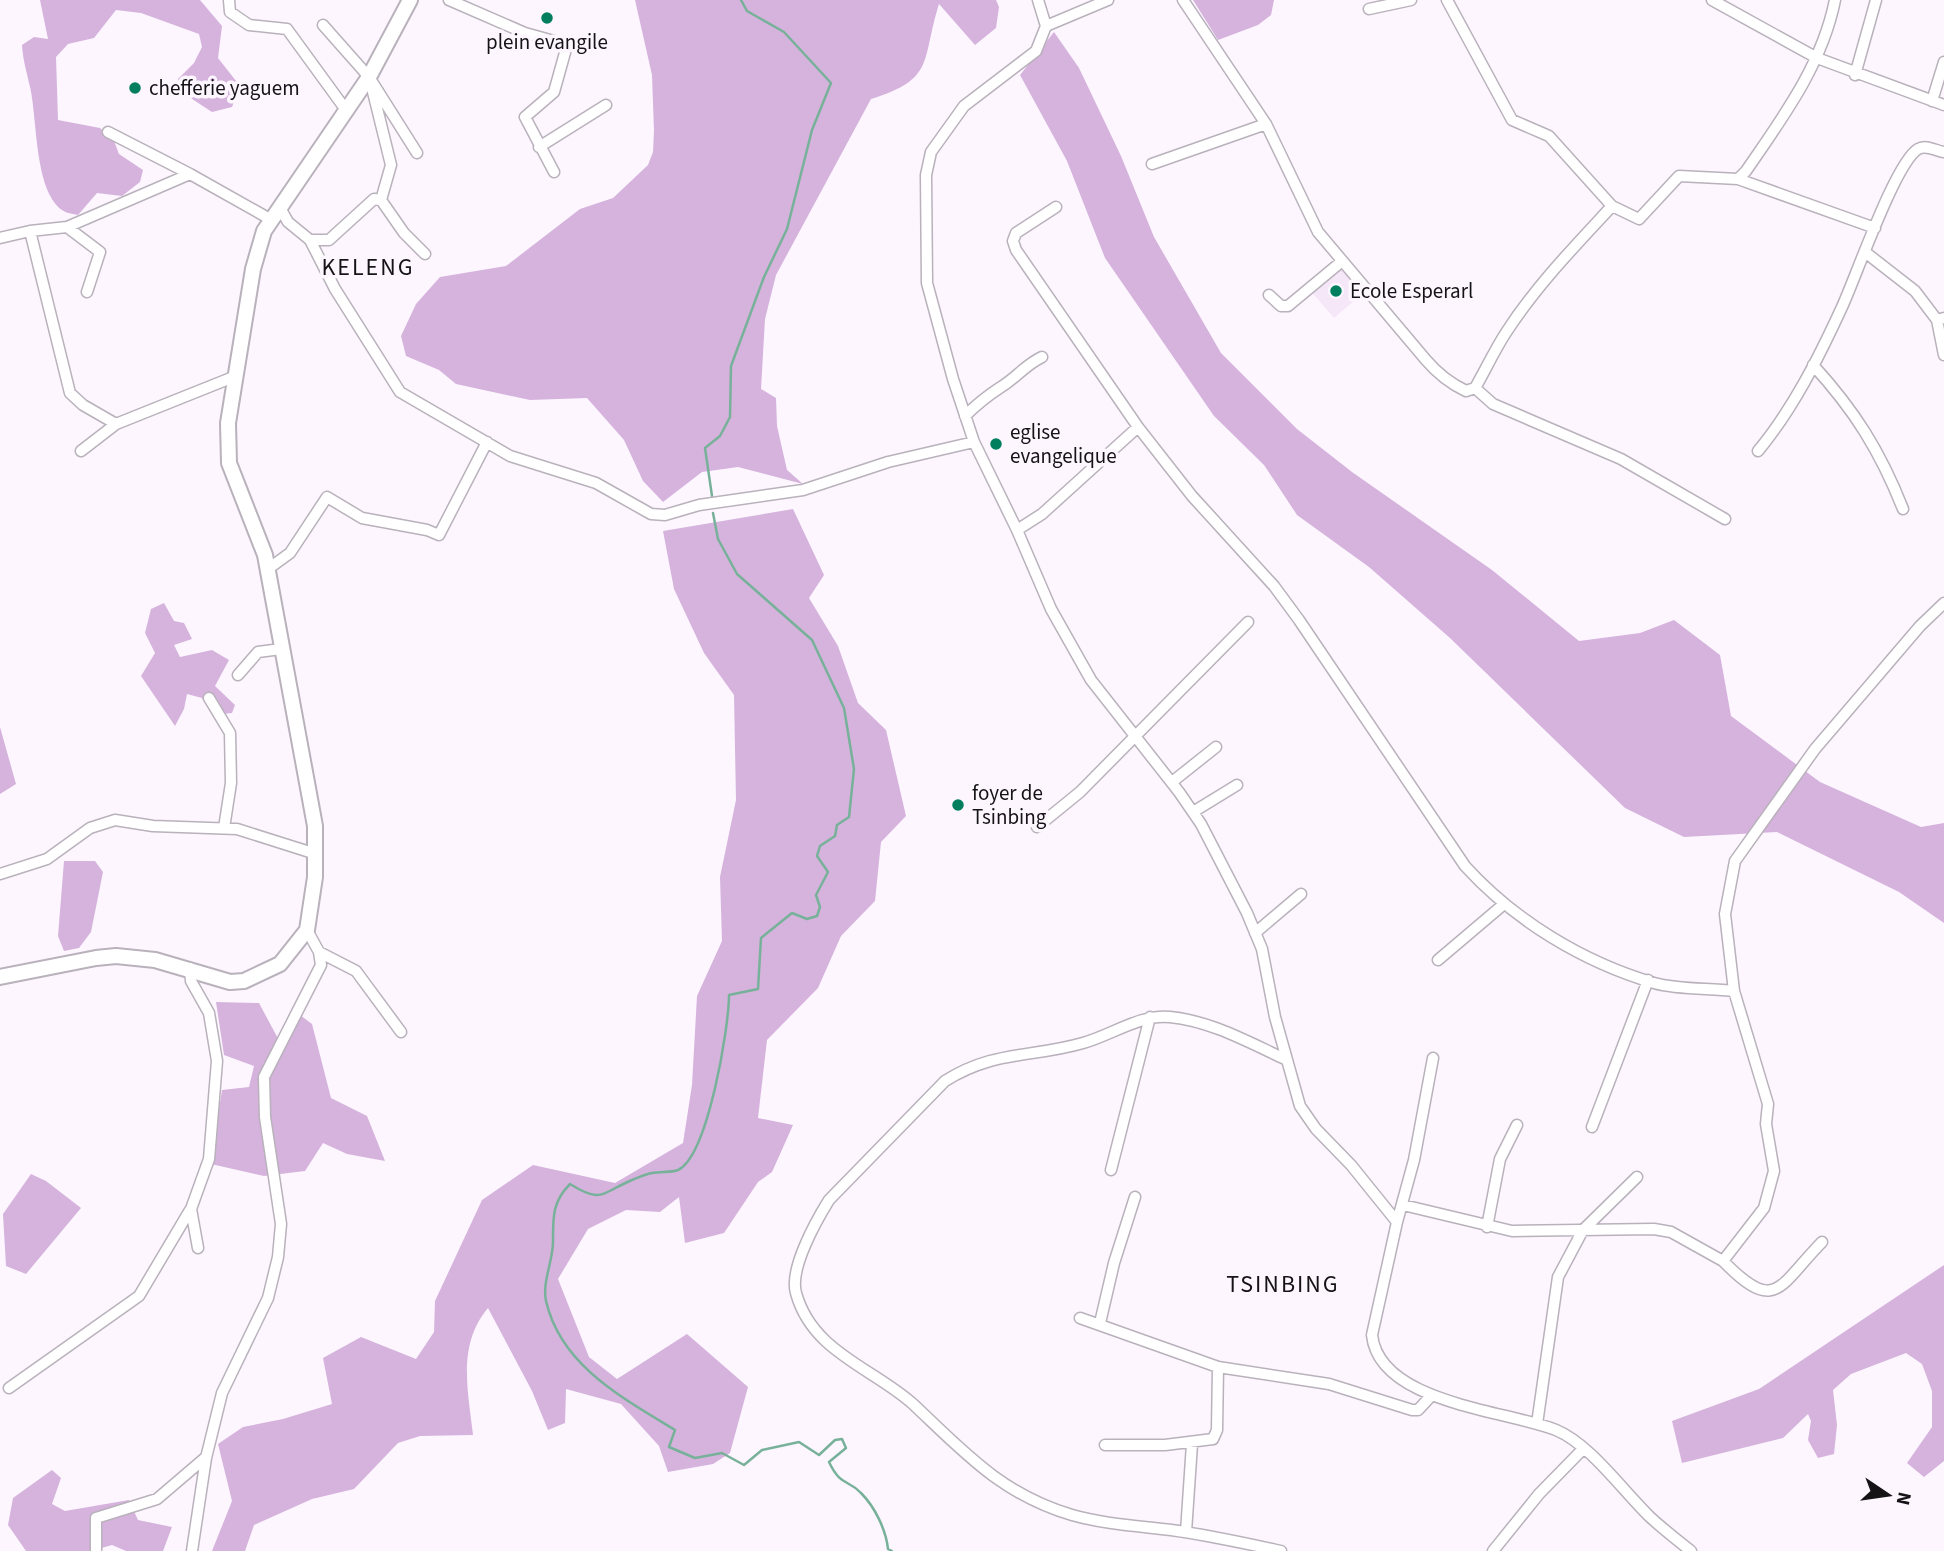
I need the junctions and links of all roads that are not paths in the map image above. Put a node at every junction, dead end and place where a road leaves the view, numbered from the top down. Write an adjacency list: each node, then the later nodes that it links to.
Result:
1 (229, 0): 22 (street)
2 (410, 0): 18 (main road)
3 (449, 0): 25 (street)
4 (1038, 0): 14 (street)
5 (1108, 0): 14 (street)
6 (1183, 0): 23 (street)
7 (1411, 0): 12 (street)
8 (1447, 0): 34 (street)
9 (1712, 0): 15 (street)
10 (1835, 0): 15 (street)
11 (1876, 0): 17 (street)
12 (1369, 9)
13 (323, 25): 18 (street)
14 (1046, 26): 53 (street)
15 (1817, 58): 17 (street); 31 (street)
16 (1944, 62): 19 (street)
17 (1855, 75): 19 (street)
18 (369, 77): 22 (main road); 27 (street); 32 (street)
19 (1932, 101): 21 (street)
20 (606, 105): 25 (street)
21 (1944, 106)
22 (346, 110): 33 (main road)
23 (1266, 124): 28 (street); 44 (street)
24 (108, 132): 30 (street)
25 (539, 147): 29 (street)
26 (1944, 152): 38 (street)
27 (417, 153)
28 (1152, 164)
29 (554, 172)
30 (190, 174): 36 (street); 37 (street)
31 (1738, 179): 34 (street); 38 (street)
32 (382, 200): 41 (street); 43 (street)
33 (279, 206): 36 (main road); 41 (street)
34 (1612, 206): 52 (street)
35 (1056, 207): 55 (street)
36 (270, 219): 51 (main road)
37 (66, 227): 39 (street); 45 (street)
38 (1875, 228): 42 (street)
39 (30, 231): 40 (street); 54 (street)
40 (0, 238)
41 (310, 240): 56 (street)
42 (1866, 252): 47 (street); 50 (street)
43 (425, 254)
44 (1341, 262): 46 (street); 52 (street)
45 (87, 292)
46 (1269, 295)
47 (1940, 319): 48 (street)
48 (1944, 355)
49 (1042, 356): 53 (street)
50 (1813, 365): 59 (street); 60 (street)
51 (236, 376): 54 (street); 63 (main road)
52 (1475, 388): 61 (street)
53 (965, 416): 57 (street)
54 (116, 424): 58 (street)
55 (1138, 427): 62 (street); 79 (street)
56 (487, 442): 57 (street); 63 (street)
57 (974, 442): 62 (street)
58 (81, 451)
59 (1758, 451)
60 (1903, 509)
61 (1725, 519)
62 (1017, 530): 69 (street)
63 (268, 569): 66 (main road)
64 (1944, 603): 87 (street)
65 (1248, 622): 69 (street)
66 (281, 649): 67 (street); 76 (main road)
67 (238, 675)
68 (209, 698): 75 (street)
69 (1133, 737): 71 (street); 74 (street)
70 (1216, 747): 71 (street)
71 (1171, 782): 73 (street)
72 (1237, 785): 73 (street)
73 (1193, 812): 81 (street)
74 (1037, 827)
75 (224, 828): 76 (street); 77 (street)
76 (316, 854): 80 (main road)
77 (0, 874)
78 (1301, 894): 81 (street)
79 (1504, 904): 83 (street); 86 (street)
80 (307, 930): 82 (street); 84 (main road)
81 (1255, 933): 91 (street)
82 (319, 952): 89 (street); 114 (street)
83 (1438, 960)
84 (190, 968): 85 (main road); 98 (street)
85 (0, 977)
86 (1648, 980): 87 (street); 93 (street)
87 (1734, 990): 104 (street)
88 (1150, 1017): 91 (street); 94 (street); 115 (street)
89 (401, 1032)
90 (1433, 1058): 97 (street)
91 (1285, 1059): 99 (street)
92 (1517, 1125): 100 (street)
93 (1592, 1127)
94 (1111, 1170)
95 (1637, 1177): 101 (street)
96 (1135, 1198): 106 (street)
97 (1403, 1205): 99 (street); 100 (street)
98 (191, 1209): 103 (street); 108 (street)
99 (1397, 1222): 109 (street)
100 (1487, 1227): 101 (street)
101 (1583, 1230): 104 (street); 110 (street)
102 (1822, 1242): 104 (street)
103 (198, 1248)
104 (1723, 1261)
105 (1080, 1318): 106 (street)
106 (1100, 1323): 107 (street)
107 (1218, 1367): 109 (street); 111 (street)
108 (9, 1388)
109 (1431, 1396): 110 (street)
110 (1537, 1424): 113 (street)
111 (1192, 1444): 112 (street); 115 (street)
112 (1105, 1445)
113 (1583, 1449): 119 (street); 120 (street)
114 (206, 1458): 116 (street); 117 (street)
115 (1186, 1532): 118 (street)
116 (96, 1551)
117 (192, 1551)
118 (1281, 1551)
119 (1493, 1551)
120 (1691, 1551)

